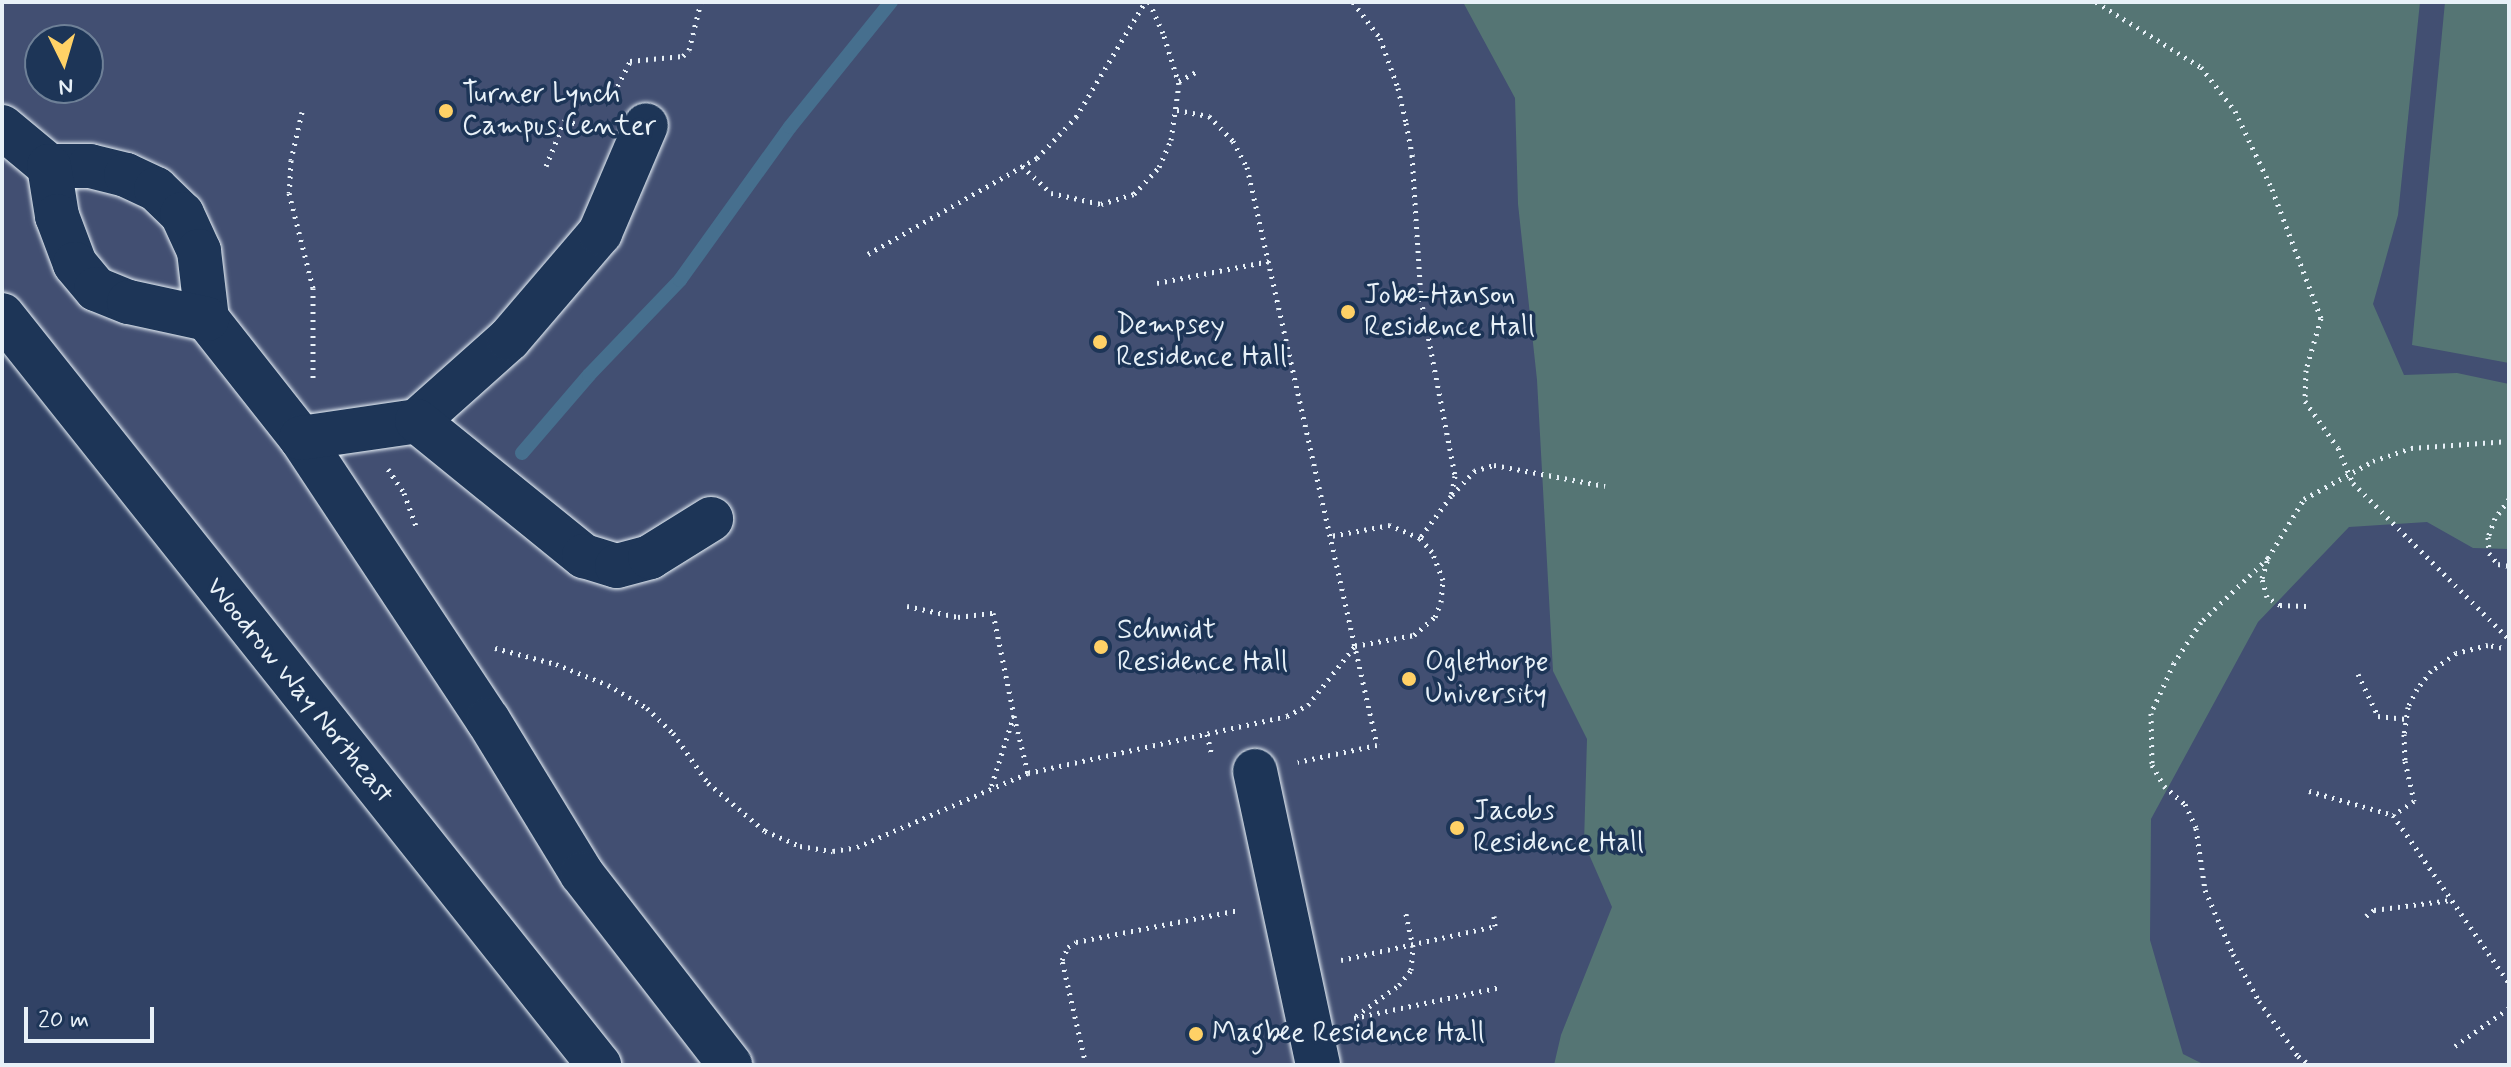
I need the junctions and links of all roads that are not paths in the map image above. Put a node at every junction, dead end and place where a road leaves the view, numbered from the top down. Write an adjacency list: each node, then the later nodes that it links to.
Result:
1 (646, 125): 6 (street)
2 (2, 127): 3 (street)
3 (49, 166): 5 (street); 5 (street)
4 (2, 315): 10 (street, Woodrow Way Northeast)
5 (207, 319): 7 (street)
6 (417, 421): 7 (street); 8 (street)
7 (301, 438): 11 (street)
8 (711, 519)
9 (1255, 771): 12 (street)
10 (599, 1065)
11 (730, 1065)
12 (1318, 1065)

